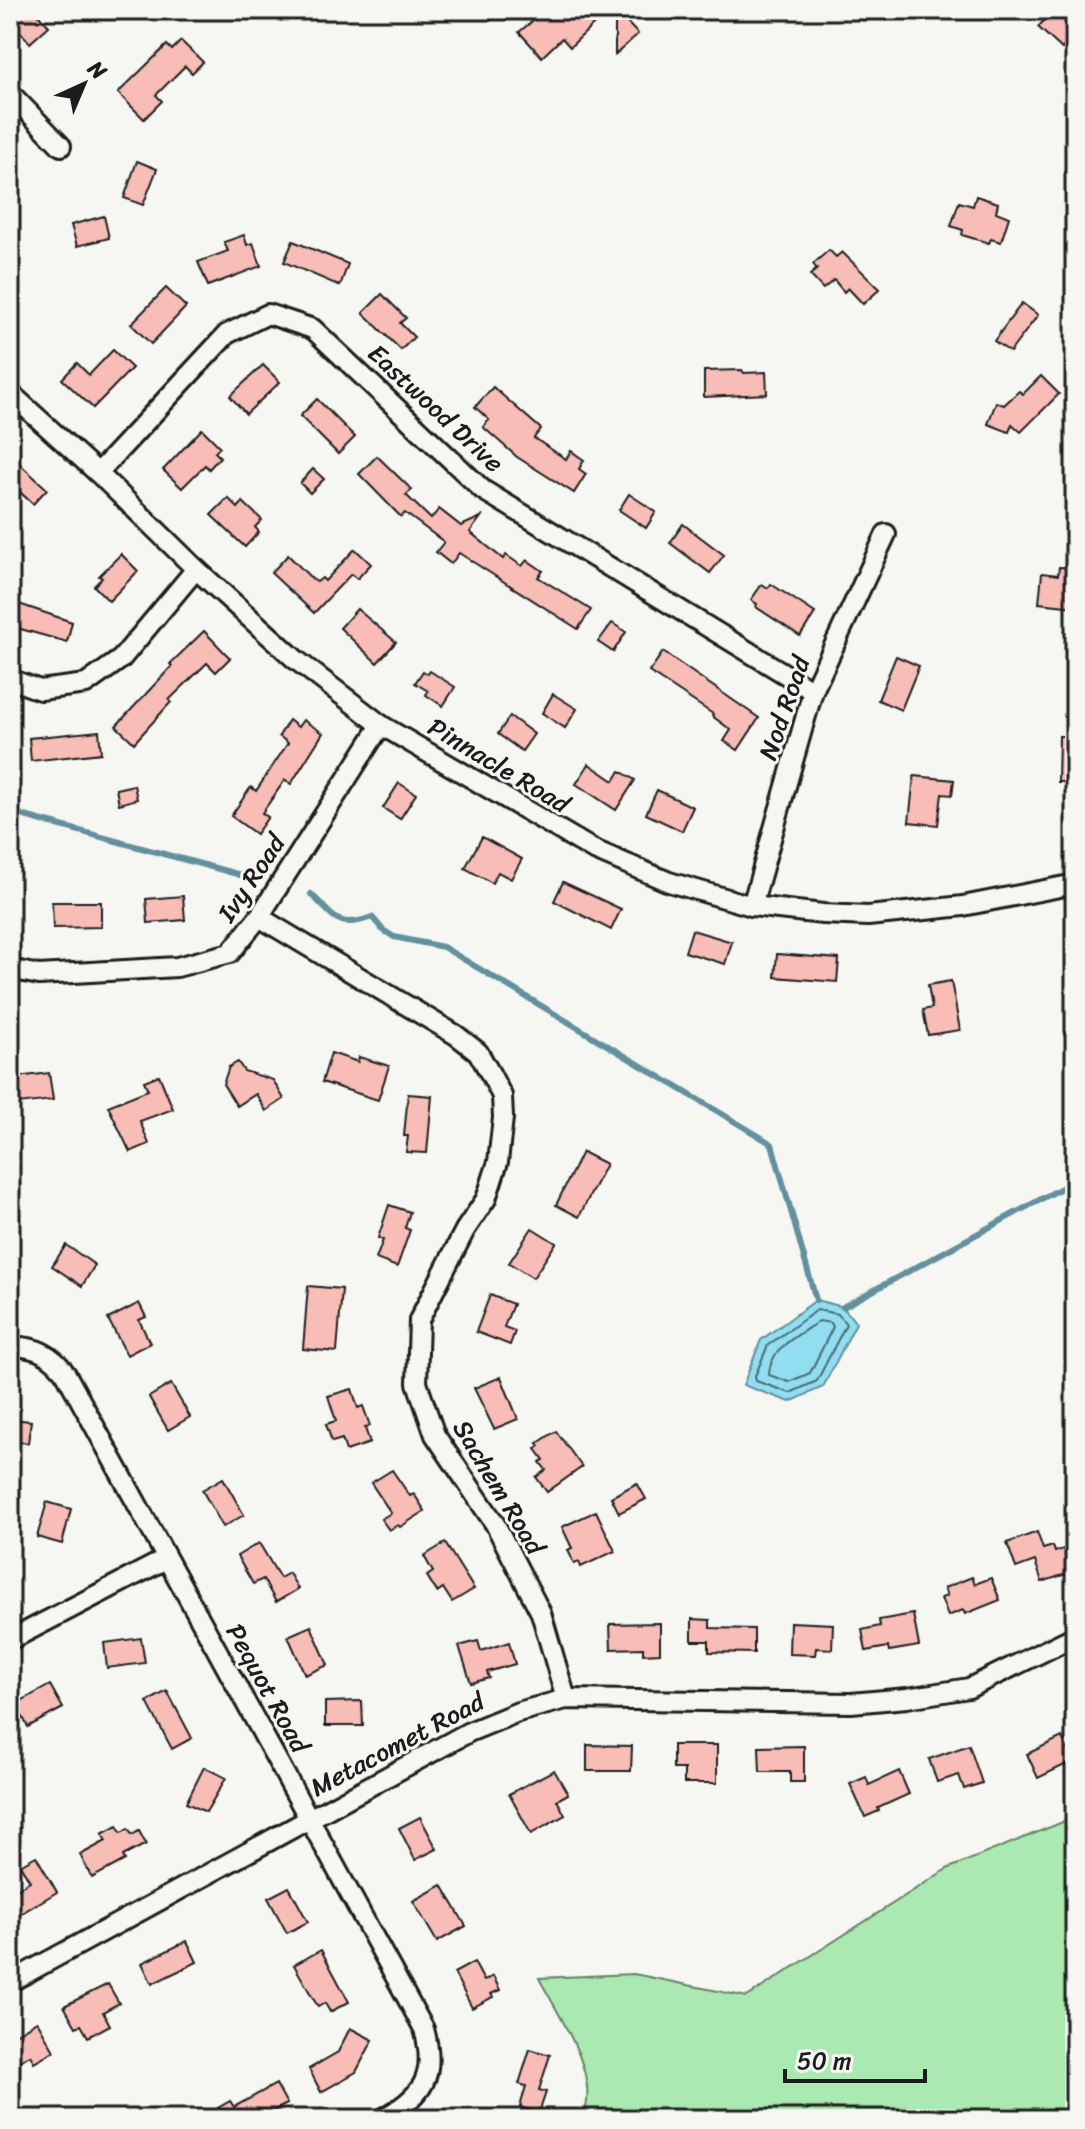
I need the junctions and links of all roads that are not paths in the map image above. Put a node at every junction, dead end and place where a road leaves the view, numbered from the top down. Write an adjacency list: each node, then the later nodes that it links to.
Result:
1 (10, 93): 2 (street)
2 (61, 146)
3 (10, 393): 4 (street, Pinnacle Road)
4 (98, 473): 6 (street, Pinnacle Road); 8 (street, Eastwood Drive)
5 (886, 534): 8 (street, Nod Road)
6 (196, 569): 7 (street); 9 (street, Pinnacle Road)
7 (10, 679)
8 (813, 691): 11 (street, Nod Road)
9 (381, 725): 11 (street, Pinnacle Road); 12 (street, Ivy Road)
10 (1075, 884): 11 (street, Pinnacle Road)
11 (752, 906)
12 (259, 917): 13 (street, Ivy Road); 18 (street, Sachem Road)
13 (10, 969)
14 (10, 1347): 15 (street, Pequot Road)
15 (166, 1559): 17 (street); 19 (street, Pequot Road)
16 (1075, 1636): 18 (street, Metacomet Road)
17 (10, 1640)
18 (566, 1699): 19 (street, Metacomet Road)
19 (311, 1819): 20 (street, Metacomet Road); 21 (street, Pequot Road)
20 (10, 1982)
21 (382, 2119)

